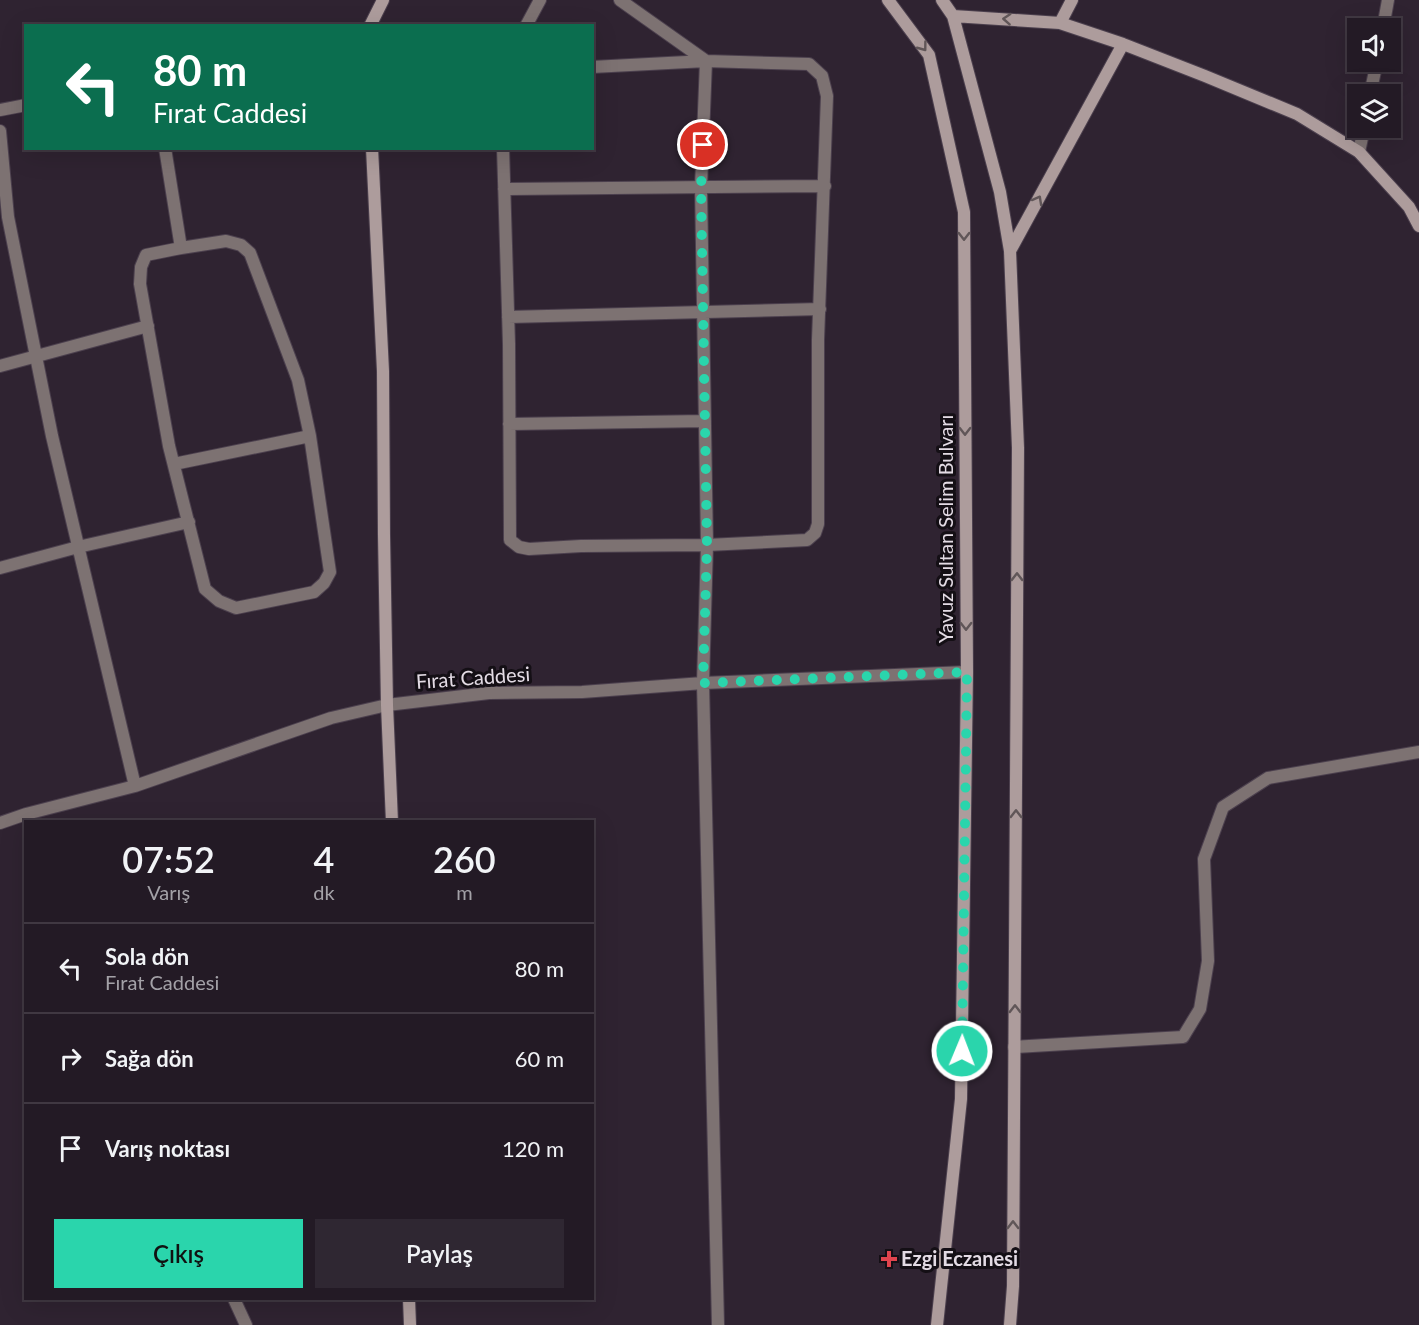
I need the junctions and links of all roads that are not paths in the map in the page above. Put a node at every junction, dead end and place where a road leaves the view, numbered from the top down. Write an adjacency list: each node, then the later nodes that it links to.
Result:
1 (383, 0): 11 (street)
2 (540, 0): 12 (street)
3 (620, 0): 14 (street)
4 (888, 0): 44 (street, Yavuz Sultan Selim Bulvarı, one-way to 44)
5 (942, 0): 8 (street)
6 (1072, 0): 10 (street)
7 (1389, 0): 9 (street)
8 (953, 16): 10 (street, one-way to 8); 29 (street)
9 (1385, 18)
10 (1060, 23): 13 (street)
11 (371, 24)
12 (527, 24)
13 (1123, 44): 23 (street); 29 (street, one-way to 13)
14 (706, 61): 15 (street); 24 (street); 25 (street)
15 (594, 67)
16 (24, 105): 17 (street)
17 (0, 110)
18 (0, 131): 34 (street)
19 (1362, 138): 23 (street)
20 (165, 150): 28 (street)
21 (372, 150): 46 (street)
22 (503, 150): 26 (street)
23 (1359, 152): 27 (street)
24 (825, 186): 25 (street); 30 (street)
25 (701, 187): 26 (street); 31 (street)
26 (504, 189): 32 (street)
27 (1419, 226)
28 (181, 248): 33 (street); 38 (street)
29 (1010, 251): 52 (street, one-way to 29)
30 (820, 309): 31 (street); 41 (street)
31 (703, 311): 32 (street); 36 (street)
32 (508, 317): 37 (street)
33 (148, 326): 34 (street); 39 (street)
34 (36, 355): 35 (street); 42 (street)
35 (0, 366)
36 (705, 421): 37 (street); 41 (street)
37 (509, 424): 41 (street)
38 (310, 436): 39 (street); 40 (street)
39 (174, 464): 40 (street)
40 (189, 522): 42 (street)
41 (707, 545): 45 (street)
42 (78, 548): 43 (street); 48 (street)
43 (0, 568)
44 (967, 672): 45 (street, Fırat Caddesi); 59 (street, Yavuz Sultan Selim Bulvarı)
45 (703, 683): 46 (street, Fırat Caddesi); 58 (street)
46 (387, 705): 48 (street, Fırat Caddesi); 50 (street)
47 (1419, 752): 52 (street)
48 (135, 786): 49 (street, Fırat Caddesi)
49 (27, 818): 51 (street, Fırat Caddesi)
50 (392, 820)
51 (0, 822)
52 (1014, 1047): 55 (street, one-way to 52)
53 (234, 1300): 56 (street)
54 (409, 1300): 57 (street)
55 (1010, 1319): 60 (street)
56 (246, 1325)
57 (410, 1325)
58 (718, 1325)
59 (937, 1325)
60 (1018, 1325)

